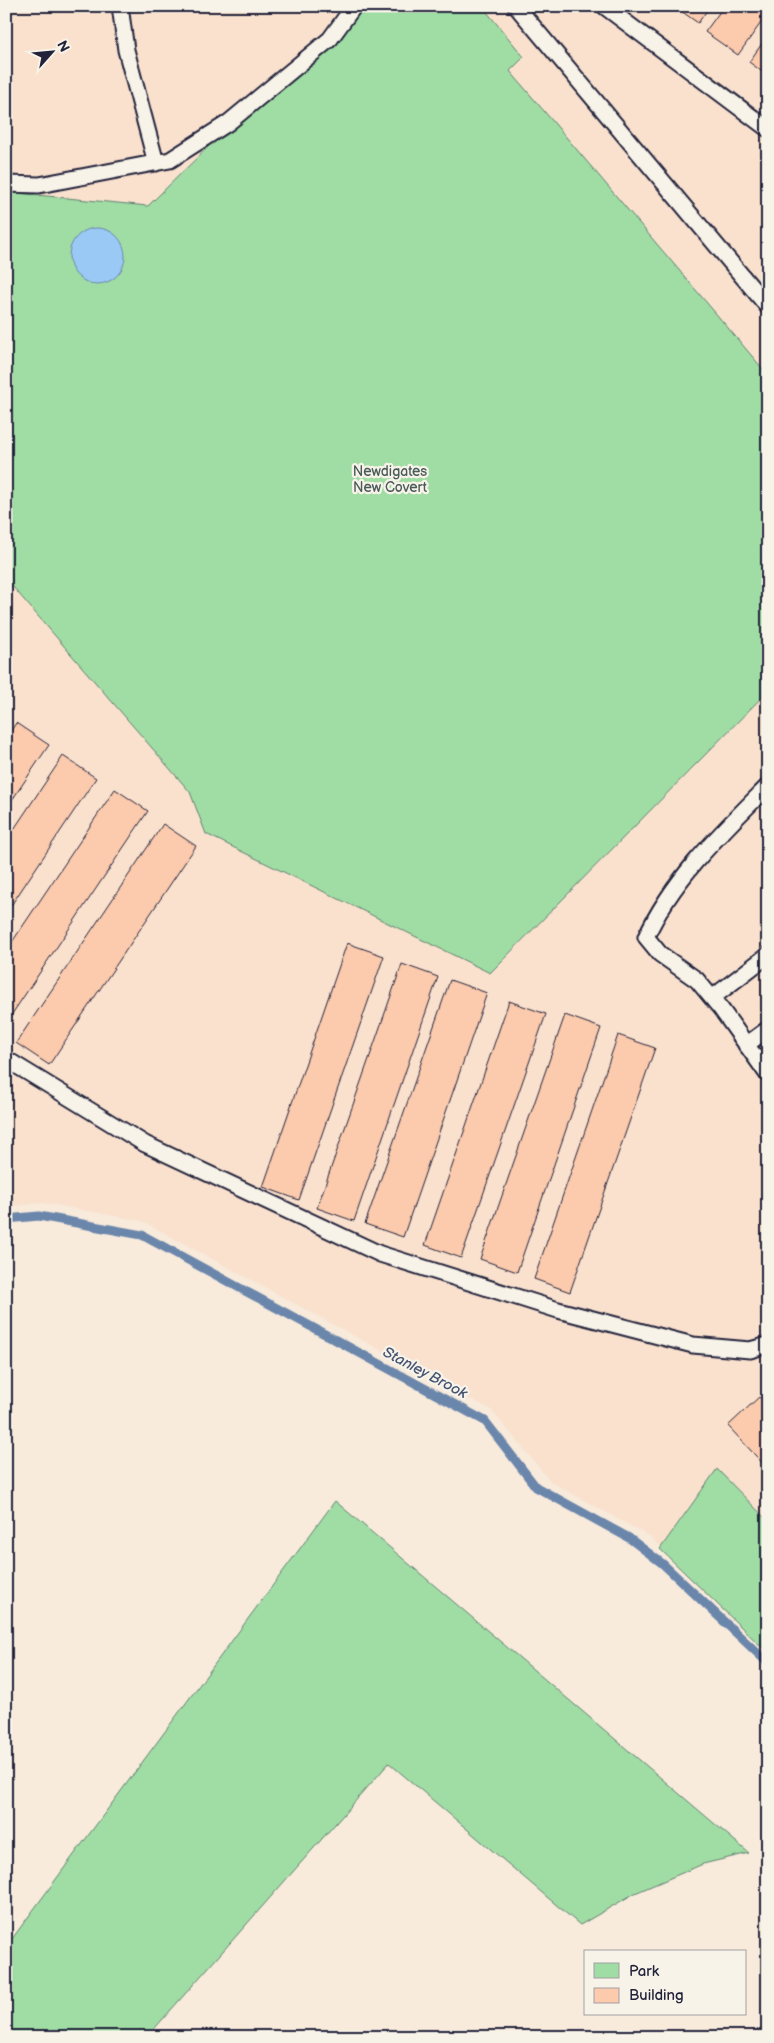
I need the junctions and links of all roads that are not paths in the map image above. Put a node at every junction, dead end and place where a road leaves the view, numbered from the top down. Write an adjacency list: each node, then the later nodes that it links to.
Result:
1 (120, 6): 6 (lane)
2 (354, 6): 6 (lane)
3 (516, 6): 8 (lane)
4 (604, 6): 5 (lane)
5 (768, 129)
6 (156, 163): 7 (lane)
7 (6, 184)
8 (768, 307)
9 (768, 786): 11 (lane)
10 (768, 955): 11 (lane)
11 (712, 998): 13 (lane)
12 (768, 1029): 13 (lane)
13 (746, 1045): 15 (lane)
14 (6, 1059): 16 (lane)
15 (768, 1075)
16 (768, 1345)

